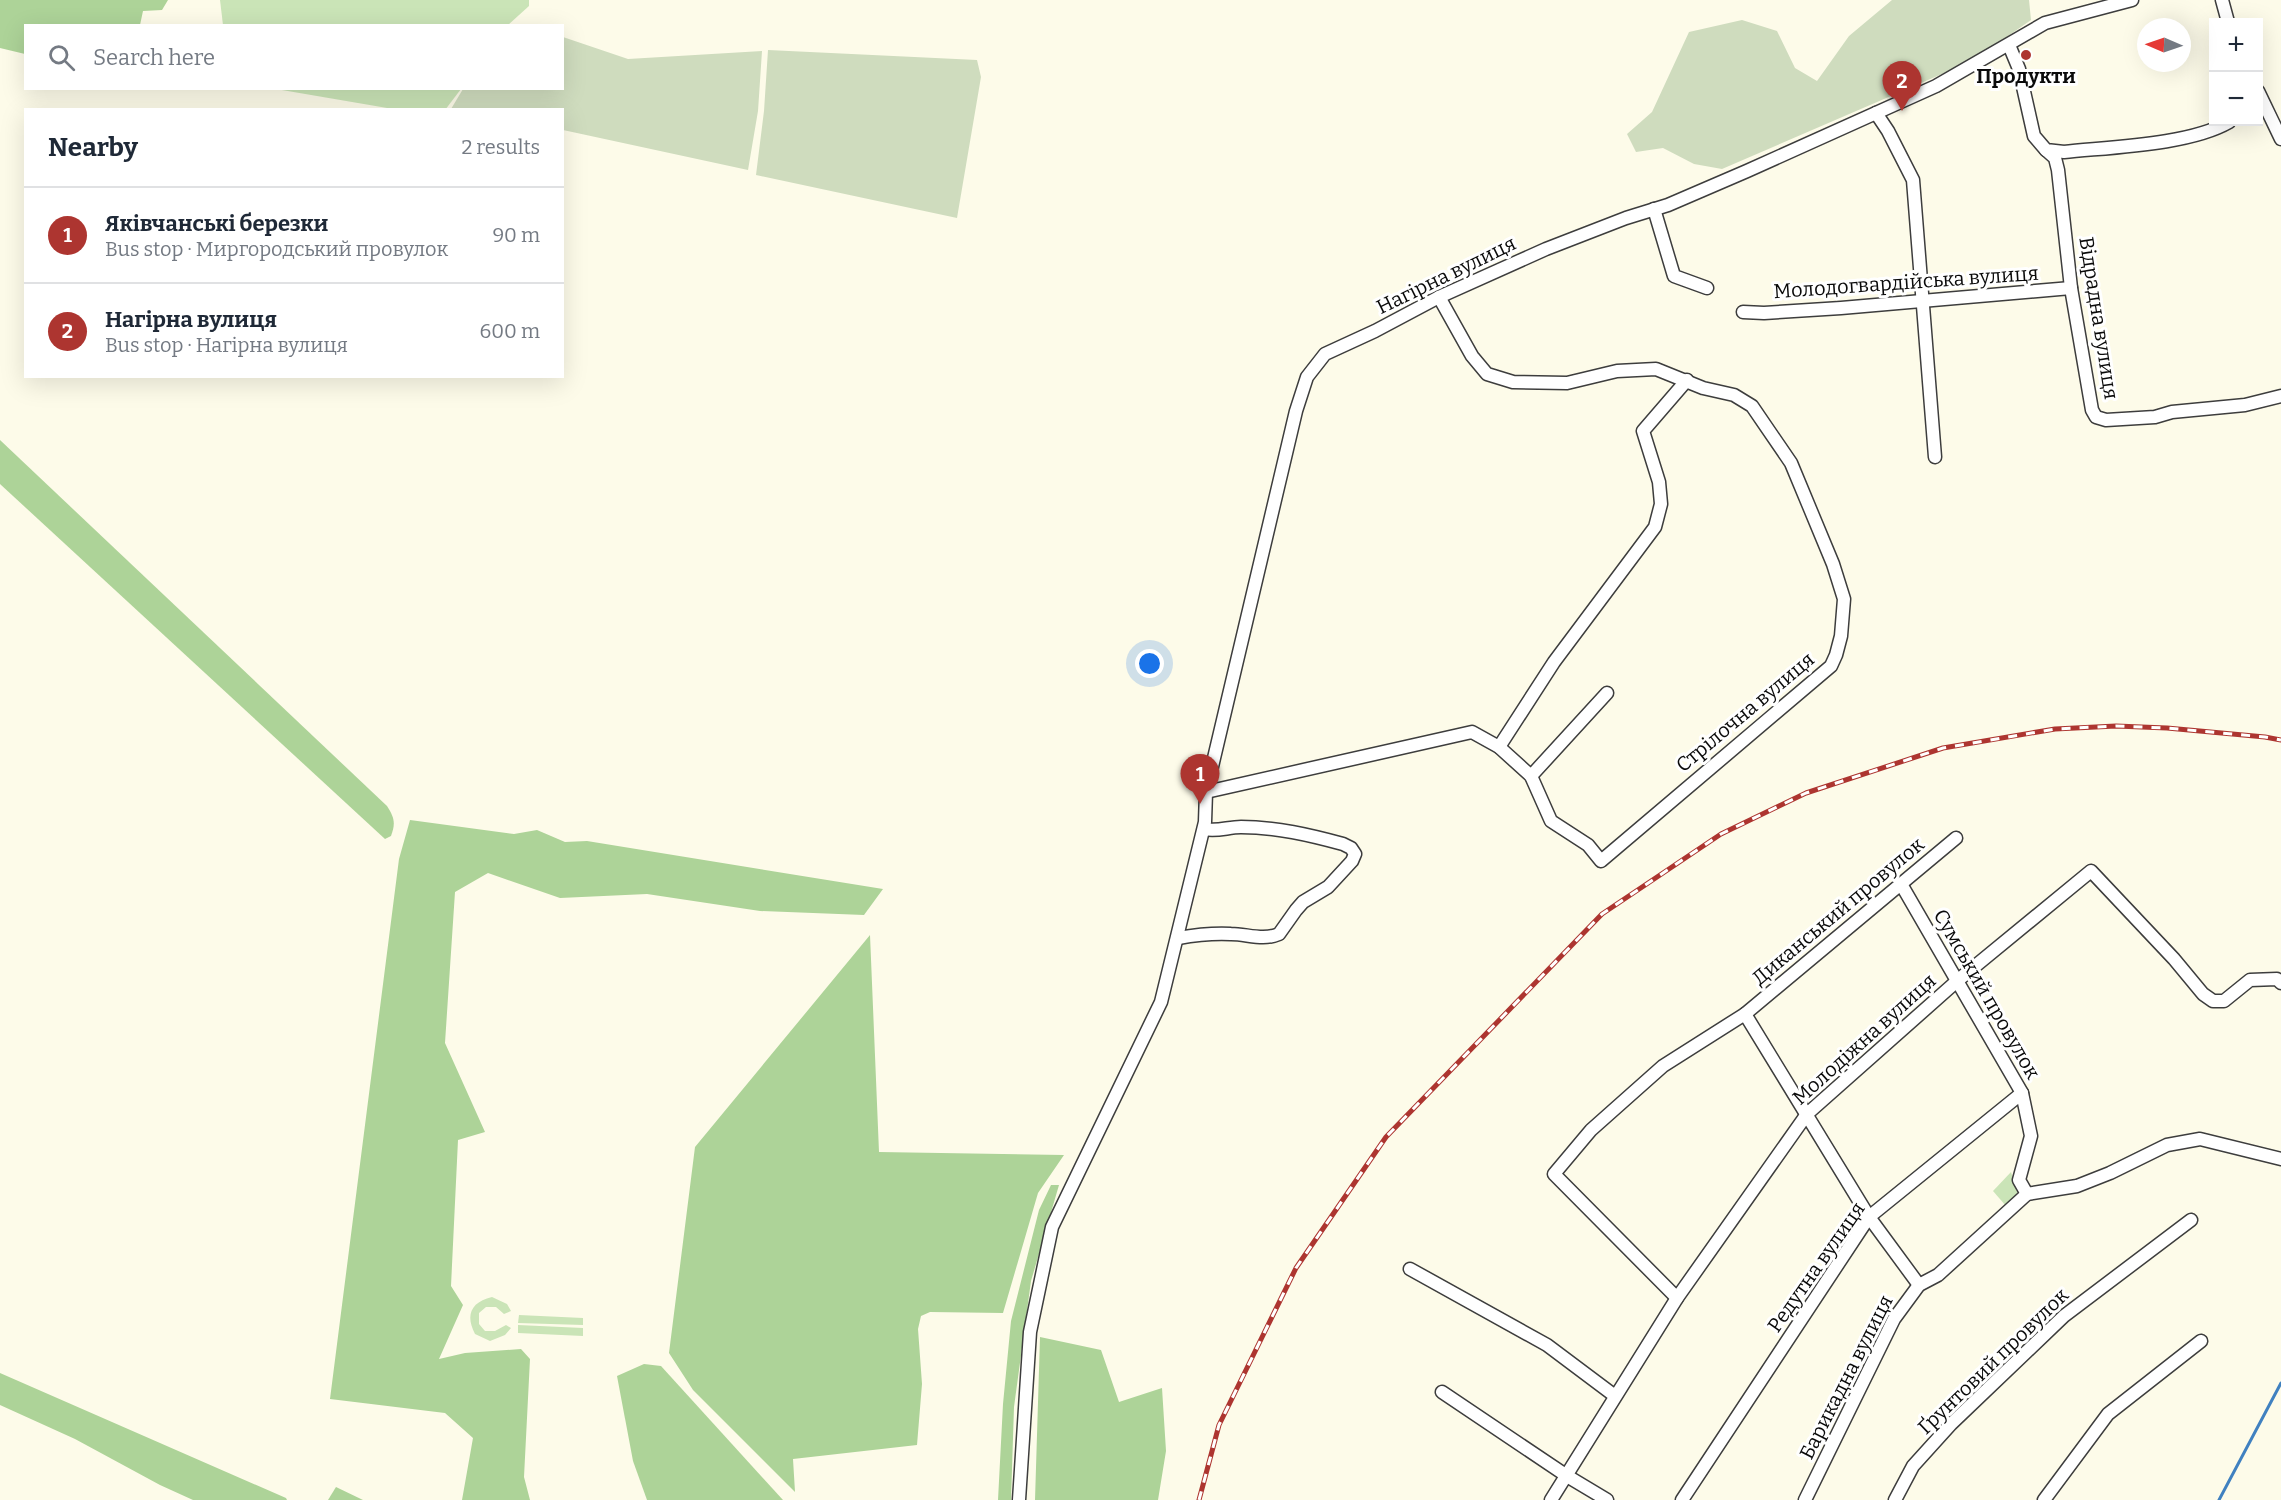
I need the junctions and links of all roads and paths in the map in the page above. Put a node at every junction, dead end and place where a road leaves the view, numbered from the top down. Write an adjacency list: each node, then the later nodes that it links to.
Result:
1 (2132, 0): 4 (street, Нагірна вулиця)
2 (2222, 0): 3 (street)
3 (2227, 18)
4 (2009, 45): 6 (street, Нагірна вулиця); 9 (street, Відрадна вулиця)
5 (2263, 102): 8 (street)
6 (1876, 113): 10 (street, Нагірна вулиця); 14 (street)
7 (2222, 126): 9 (street)
8 (2281, 139)
9 (2046, 150): 12 (street, Відрадна вулиця)
10 (1654, 209): 11 (street); 13 (street, Нагірна вулиця)
11 (1707, 288)
12 (2071, 288): 14 (street, Молодогвардійська вулиця); 17 (street, Відрадна вулиця)
13 (1439, 297): 16 (street, Стрілочна вулиця); 22 (street, Нагірна вулиця)
14 (1923, 302): 15 (street, Молодогвардійська вулиця); 18 (street)
15 (1743, 312)
16 (1686, 380): 20 (street); 21 (street, Стрілочна вулиця)
17 (2281, 396)
18 (1935, 458)
19 (1607, 693): 21 (street)
20 (1499, 747): 21 (street); 22 (street)
21 (1531, 776)
22 (1206, 792): 23 (street)
23 (1204, 829): 26 (street); 26 (street)
24 (1956, 838): 25 (street, Диканський провулок)
25 (1901, 884): 27 (street, Сумський провулок); 29 (street, Диканський провулок)
26 (1178, 938): 43 (street)
27 (1957, 981): 28 (street, Молодіжна вулиця); 30 (street, Сумський провулок); 31 (street, Молодіжна вулиця)
28 (2281, 982)
29 (1745, 1014): 31 (street); 38 (street)
30 (2022, 1093): 33 (street, Сумський провулок); 34 (street, Редутна вулиця)
31 (1807, 1114): 34 (street); 38 (street, Молодіжна вулиця)
32 (2281, 1158): 33 (street)
33 (2027, 1194): 37 (street, Барикадна вулиця)
34 (1869, 1217): 37 (street); 46 (street, Редутна вулиця)
35 (2191, 1220): 48 (street, Ґрунтовий провулок)
36 (1410, 1269): 41 (street)
37 (1919, 1285): 47 (street, Барикадна вулиця)
38 (1677, 1298): 41 (street, Молодіжна вулиця)
39 (2201, 1341): 49 (street)
40 (1442, 1392): 42 (street)
41 (1615, 1396): 42 (street, Молодіжна вулиця)
42 (1567, 1476): 44 (street, Молодіжна вулиця); 45 (street)
43 (1019, 1500)
44 (1551, 1500)
45 (1607, 1500)
46 (1682, 1500)
47 (1805, 1500)
48 (1895, 1500)
49 (2044, 1500)

